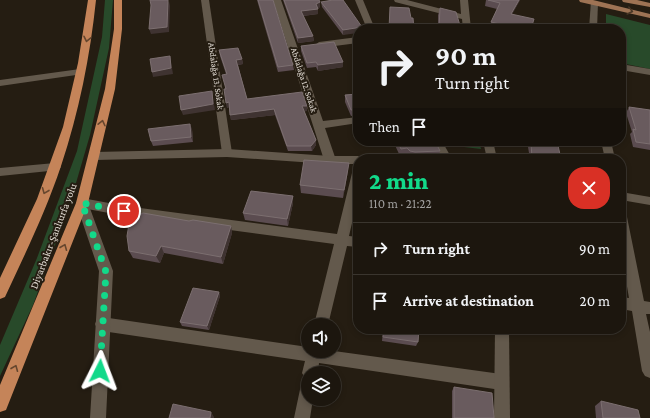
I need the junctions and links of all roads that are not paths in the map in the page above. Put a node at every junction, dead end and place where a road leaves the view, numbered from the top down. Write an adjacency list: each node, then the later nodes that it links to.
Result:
1 (92, 0): 20 (highway, one-way to 20)
2 (118, 0): 26 (highway, Diyarbakır-Şanlıurfa yolu, one-way to 2)
3 (205, 0): 25 (street, Abdalağa 13. Sokak)
4 (277, 0): 18 (street, Abdalağa 12. Sokak)
5 (359, 0): 14 (street)
6 (398, 0): 13 (street)
7 (464, 0): 13 (street)
8 (583, 0): 10 (main road)
9 (626, 0): 11 (main road)
10 (594, 3): 12 (main road, one-way to 12); 16 (street)
11 (650, 5)
12 (650, 16)
13 (465, 17): 15 (street)
14 (369, 24)
15 (466, 24)
16 (593, 24)
17 (353, 41): 18 (street)
18 (301, 47): 24 (street, Abdalağa 12. Sokak)
19 (626, 68): 21 (street)
20 (80, 72): 22 (street); 29 (highway)
21 (650, 72)
22 (0, 83)
23 (353, 121): 24 (street)
24 (319, 125): 27 (street, Abdalağa 12. Sokak)
25 (227, 153): 26 (street); 27 (street)
26 (95, 156): 34 (highway, Diyarbakır-Şanlıurfa yolu)
27 (330, 160): 28 (street)
28 (353, 160)
29 (54, 167): 30 (street); 38 (highway, one-way to 38)
30 (0, 172)
31 (353, 195): 36 (street)
32 (626, 197): 33 (street)
33 (650, 202)
34 (82, 203): 36 (street); 42 (street); 48 (highway, Diyarbakır-Şanlıurfa yolu, one-way to 34)
35 (626, 237): 40 (street)
36 (343, 240): 37 (street); 41 (street)
37 (353, 241)
38 (0, 292)
39 (626, 304): 40 (street)
40 (644, 307): 46 (street)
41 (323, 318)
42 (102, 324): 44 (street); 50 (street)
43 (502, 334): 47 (street)
44 (301, 351)
45 (341, 357): 47 (street)
46 (650, 371)
47 (501, 382): 52 (street)
48 (0, 404)
49 (304, 406): 51 (street)
50 (98, 418)
51 (302, 418)
52 (502, 418)

